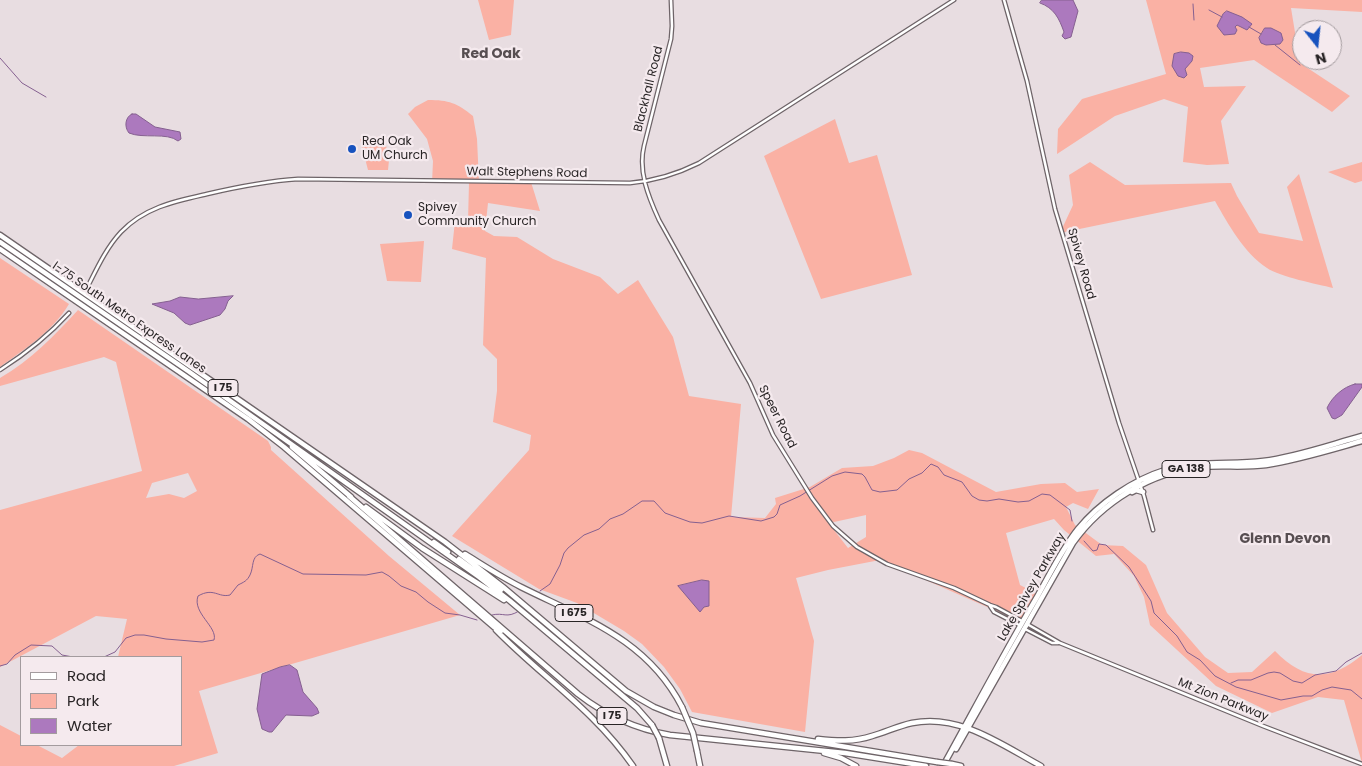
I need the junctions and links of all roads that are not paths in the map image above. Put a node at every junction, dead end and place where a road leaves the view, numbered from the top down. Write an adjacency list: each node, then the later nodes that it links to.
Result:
1 (670, 0): 4 (street, Blackhall Road)
2 (954, 0): 4 (street, Walt Stephens Road)
3 (1004, 0): 14 (street, Spivey Road)
4 (645, 181): 8 (street, Walt Stephens Road); 23 (street, Speer Road)
5 (0, 235): 20 (highway, I 75)
6 (0, 242): 11 (highway, I-75 South Metro Express Lanes)
7 (0, 249): 24 (highway, I 75)
8 (89, 284)
9 (69, 312): 10 (street)
10 (0, 370)
11 (270, 429): 16 (highway, I-75 South Metro Express Lanes); 18 (highway, I-75 South Metro Express Lanes)
12 (1362, 436): 14 (highway, Lake Spivey Parkway / GA 138)
13 (1362, 441): 14 (highway, Lake Spivey Parkway / GA 138)
14 (1140, 483): 15 (street, Spivey Road); 17 (highway, Lake Spivey Parkway / GA 138); 23 (highway, Lake Spivey Parkway / GA 138)
15 (1143, 492): 17 (highway); 19 (street, Spivey Road)
16 (349, 496): 21 (highway, I-75 South Metro Express Lanes); 25 (highway)
17 (1112, 504): 23 (highway, Lake Spivey Parkway / GA 138)
18 (381, 507): 21 (highway, I-75 South Metro Express Lanes); 22 (highway)
19 (1153, 530)
20 (445, 542): 22 (highway, I 75); 36 (highway, I 675, bridge)
21 (509, 601): 35 (highway, I-75 South Metro Express Lanes, bridge)
22 (538, 617): 31 (highway, I 75)
23 (1023, 625): 26 (street); 26 (street); 27 (highway, Lake Spivey Parkway / GA 138)
24 (494, 627): 25 (highway, I 75); 34 (highway)
25 (518, 642): 32 (highway, I 75)
26 (1060, 643): 33 (street, Mt Zion Parkway)
27 (970, 720): 28 (highway); 29 (highway, Lake Spivey Parkway / GA 138); 30 (highway)
28 (955, 724): 29 (highway); 31 (highway)
29 (966, 728): 30 (highway); 39 (highway, Lake Spivey Parkway / GA 138)
30 (978, 732): 41 (highway)
31 (790, 737): 40 (highway, I 75, bridge)
32 (811, 749): 37 (highway); 38 (highway, I 75)
33 (1362, 764)
34 (633, 766)
35 (667, 766)
36 (700, 766)
37 (856, 766)
38 (926, 766)
39 (945, 766)
40 (961, 766)
41 (1041, 766)

